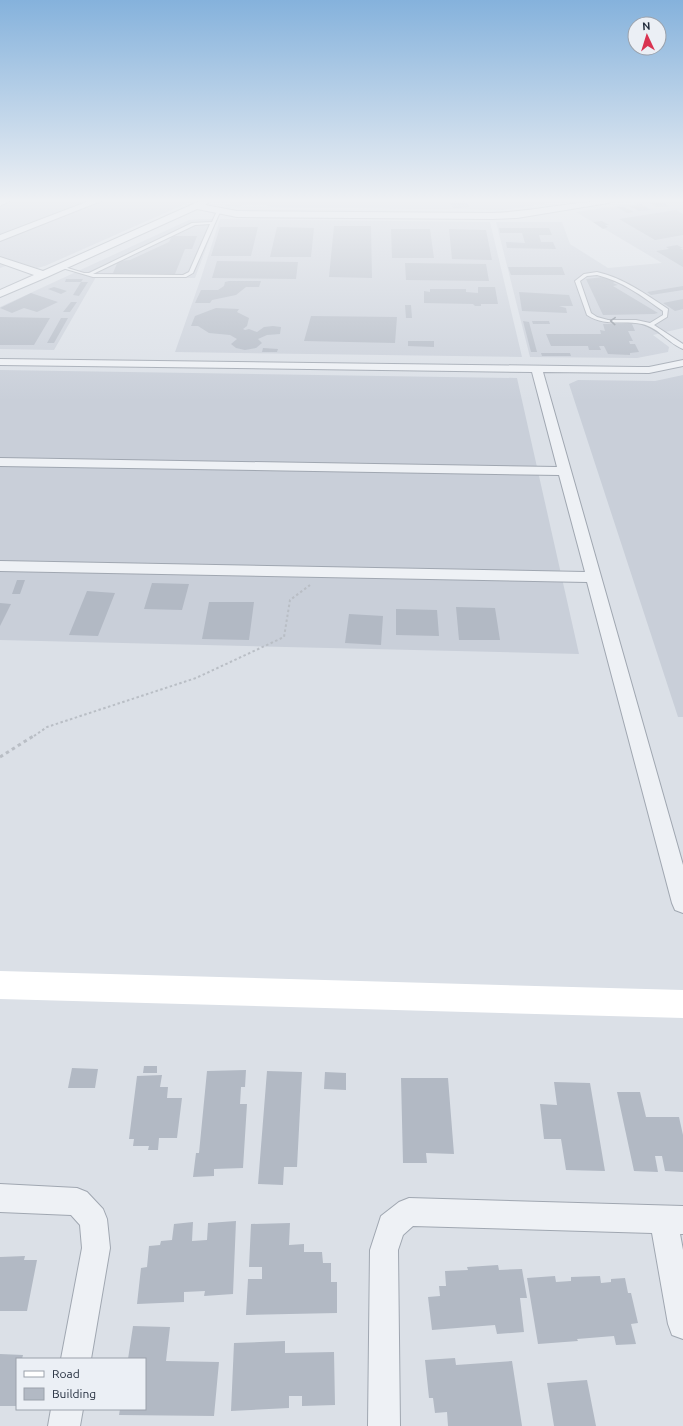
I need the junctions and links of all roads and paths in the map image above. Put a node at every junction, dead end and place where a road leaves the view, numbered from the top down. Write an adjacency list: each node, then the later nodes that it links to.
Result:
1 (22, 268): 7 (street)
2 (60, 268): 7 (street)
3 (63, 268): 6 (lane)
4 (101, 268): 6 (lane)
5 (194, 268): 6 (lane)
6 (87, 274)
7 (44, 275): 9 (street)
8 (13, 278): 9 (street)
9 (26, 283): 10 (street)
10 (0, 294)
11 (651, 325): 11 (lane, one-way to 11); 12 (lane)
12 (683, 347)
13 (0, 362): 15 (street)
14 (683, 363): 15 (street)
15 (536, 370): 17 (street)
16 (0, 462): 17 (street)
17 (565, 471): 20 (street)
18 (0, 566): 19 (street)
19 (326, 572): 20 (street); 21 (path)
20 (593, 577): 22 (street)
21 (0, 757)
22 (683, 903)
23 (0, 984): 24 (main road)
24 (683, 1004)
25 (0, 1198): 28 (street)
26 (673, 1220): 27 (street); 31 (street)
27 (683, 1324)
28 (76, 1358)
29 (67, 1410): 30 (street)
30 (64, 1426)
31 (384, 1426)

